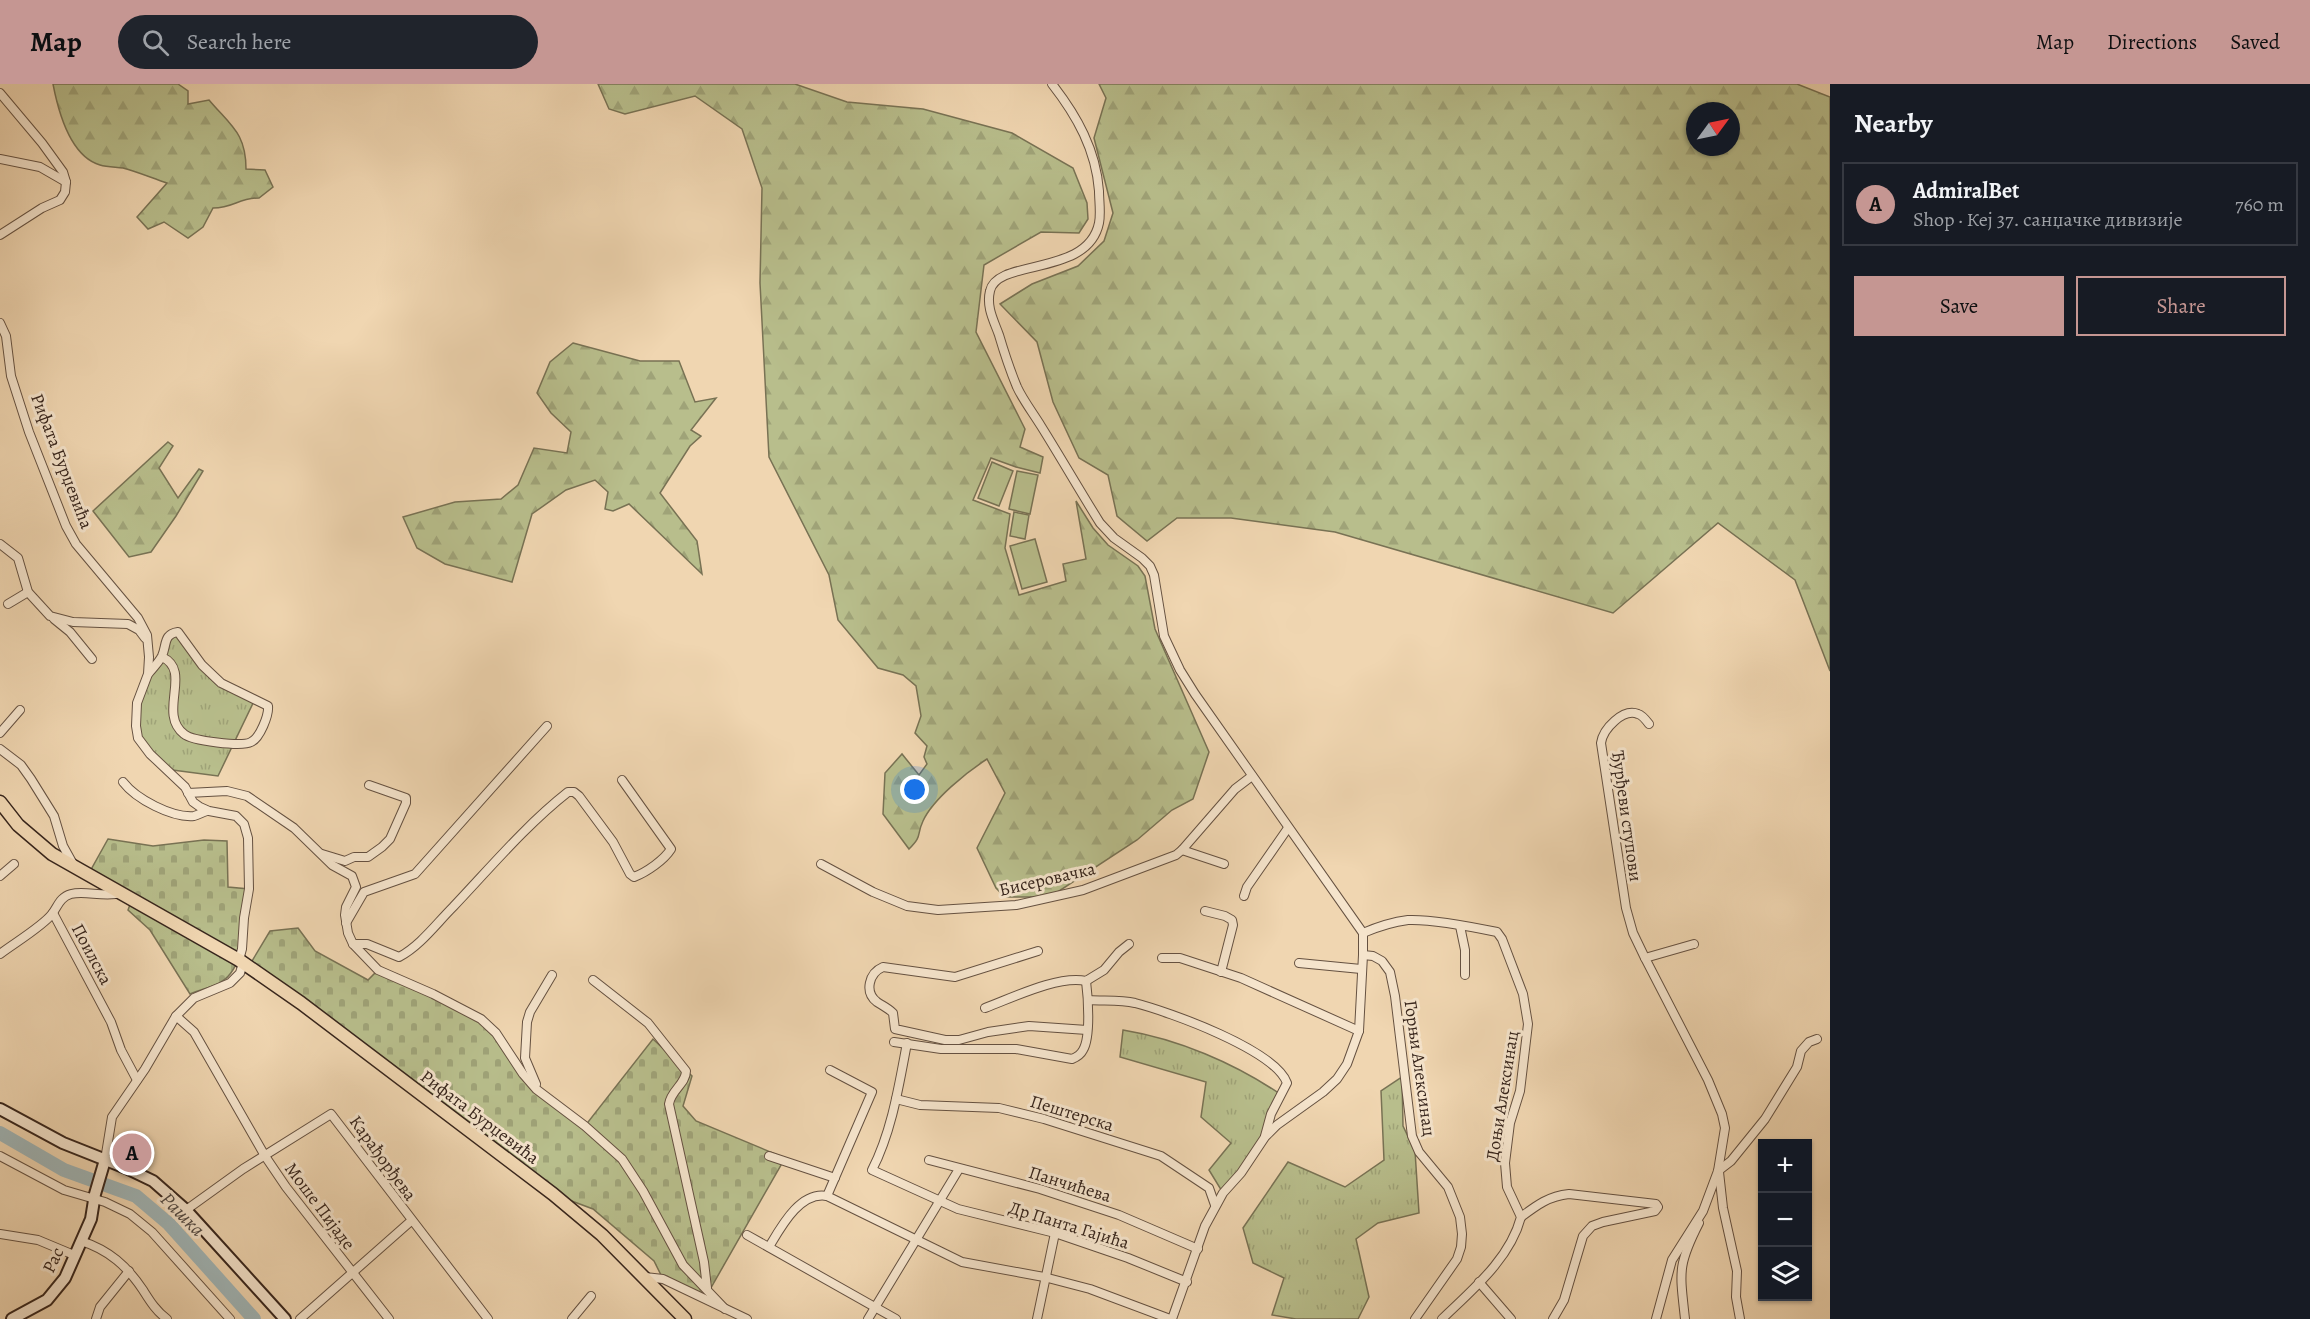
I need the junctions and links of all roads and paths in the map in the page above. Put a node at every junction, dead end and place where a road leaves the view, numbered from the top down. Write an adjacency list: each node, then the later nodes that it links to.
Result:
1 (1052, 84): 20 (street)
2 (0, 93): 4 (street)
3 (0, 159): 4 (street)
4 (66, 182): 5 (street)
5 (0, 235)
6 (0, 323): 11 (street, Рифата Бурџевића)
7 (0, 544): 8 (street)
8 (28, 592): 9 (street); 10 (street)
9 (8, 604)
10 (50, 616): 11 (street); 13 (street)
11 (148, 646): 14 (street, Рифата Бурџевића)
12 (162, 657): 12 (street, Рифата Бурџевића); 14 (street, Рифата Бурџевића)
13 (92, 659)
14 (148, 674): 24 (street, Рифата Бурџевића)
15 (20, 710): 18 (street)
16 (1649, 724): 49 (street, Ђурђеви ступови)
17 (547, 726): 39 (street)
18 (0, 734)
19 (0, 749): 33 (street)
20 (1252, 776): 27 (street); 28 (street, Бисеровачка)
21 (622, 780): 42 (street)
22 (123, 782): 26 (street)
23 (369, 785): 29 (street)
24 (188, 793): 26 (street, Рифата Бурџевића); 29 (street)
25 (0, 802): 33 (main road, Рифата Бурџевића)
26 (207, 811): 50 (street)
27 (1288, 828): 36 (street); 41 (street)
28 (1182, 850): 31 (street, Бисеровачка); 32 (street)
29 (320, 853): 39 (street)
30 (14, 864): 34 (street)
31 (821, 864)
32 (1224, 864)
33 (76, 869): 35 (main road, Рифата Бурџевића)
34 (0, 876)
35 (122, 893): 38 (street, Поилска); 50 (main road, Рифата Бурџевића)
36 (1244, 896)
37 (1205, 911): 53 (street)
38 (53, 913): 46 (street); 67 (street, Поилска)
39 (346, 923): 42 (street)
40 (1460, 926): 41 (street); 55 (street); 87 (street, Доњи Алексинац)
41 (1363, 933): 47 (street)
42 (353, 944): 68 (street)
43 (1129, 944): 57 (street)
44 (1694, 944): 49 (street)
45 (1038, 951): 61 (street)
46 (0, 954)
47 (1363, 955): 52 (street); 124 (street, Горњи Алексинац)
48 (1162, 958): 53 (street)
49 (1645, 958): 79 (street, Ђурђеви ступови)
50 (241, 962): 60 (street); 100 (main road, Рифата Бурџевића)
51 (1299, 963): 52 (street)
52 (1361, 969): 62 (street)
53 (1221, 972): 62 (street)
54 (552, 975): 68 (street)
55 (1465, 975)
56 (592, 980): 104 (street)
57 (1086, 981): 58 (street); 59 (street)
58 (1089, 1000): 61 (street); 72 (street)
59 (985, 1008)
60 (176, 1016): 67 (street); 74 (street, Моше Пијаде)
61 (1087, 1030): 65 (street)
62 (1359, 1030): 72 (street)
63 (1817, 1039): 79 (street, Ђурђеви ступови)
64 (894, 1042): 65 (street)
65 (907, 1043): 69 (street)
66 (830, 1070): 80 (street)
67 (137, 1080): 77 (street)
68 (537, 1089): 104 (street)
69 (896, 1100): 83 (street, Др Панта Гајића); 84 (street, Пештерска)
70 (0, 1109): 77 (street)
71 (299, 1134): 74 (street, Моше Пијаде); 88 (street, Карађорђева)
72 (1265, 1137): 84 (street)
73 (0, 1156): 81 (street)
74 (265, 1156): 85 (street, Моше Пијаде); 99 (street, Моше Пијаде)
75 (770, 1156): 80 (street)
76 (929, 1160): 78 (street, Панчићева)
77 (104, 1163): 81 (street, Рас); 85 (street)
78 (959, 1169): 83 (street); 96 (street, Панчићева)
79 (1718, 1171): 86 (street, Ђурђеви ступови); 129 (street)
80 (835, 1178): 82 (street)
81 (94, 1196): 92 (street, Рас); 113 (street)
82 (827, 1196): 93 (street); 95 (street)
83 (941, 1201): 89 (street, Др Панта Гајића); 93 (street)
84 (1215, 1206): 96 (street)
85 (186, 1210): 114 (street)
86 (1704, 1211): 127 (street, Ђурђеви ступови); 128 (street)
87 (1521, 1217): 103 (street); 126 (street)
88 (411, 1221): 94 (street, Карађорђева); 117 (street, Карађорђева)
89 (1055, 1233): 101 (street); 102 (street, Др Панта Гајића)
90 (0, 1234): 97 (street)
91 (747, 1236): 95 (street)
92 (81, 1241): 97 (street, Рас); 98 (street)
93 (917, 1241): 101 (street); 106 (street)
94 (380, 1247): 99 (street, Моше Пијаде)
95 (769, 1247): 106 (street)
96 (1198, 1249): 102 (street)
97 (74, 1255): 110 (street, Рас)
98 (129, 1271): 111 (street); 112 (street)
99 (351, 1273): 115 (street, Моше Пијаде); 116 (street, Моше Пијаде)
100 (645, 1277): 107 (street); 119 (main road, Рифата Бурџевића)
101 (1044, 1277): 108 (street); 123 (street)
102 (1187, 1282): 123 (street)
103 (1479, 1282): 109 (street); 125 (street)
104 (707, 1288): 107 (street)
105 (591, 1296): 118 (street)
106 (875, 1308): 121 (street); 122 (street)
107 (725, 1309): 120 (street)
108 (1037, 1315)
109 (1510, 1318)
110 (12, 1319)
111 (96, 1319)
112 (167, 1319)
113 (230, 1319)
114 (285, 1319)
115 (300, 1319)
116 (389, 1319)
117 (488, 1319)
118 (572, 1319)
119 (685, 1319)
120 (747, 1319)
121 (868, 1319)
122 (896, 1319)
123 (1171, 1319)
124 (1415, 1319)
125 (1442, 1319)
126 (1553, 1319)
127 (1656, 1319)
128 (1685, 1319)
129 (1740, 1319)

